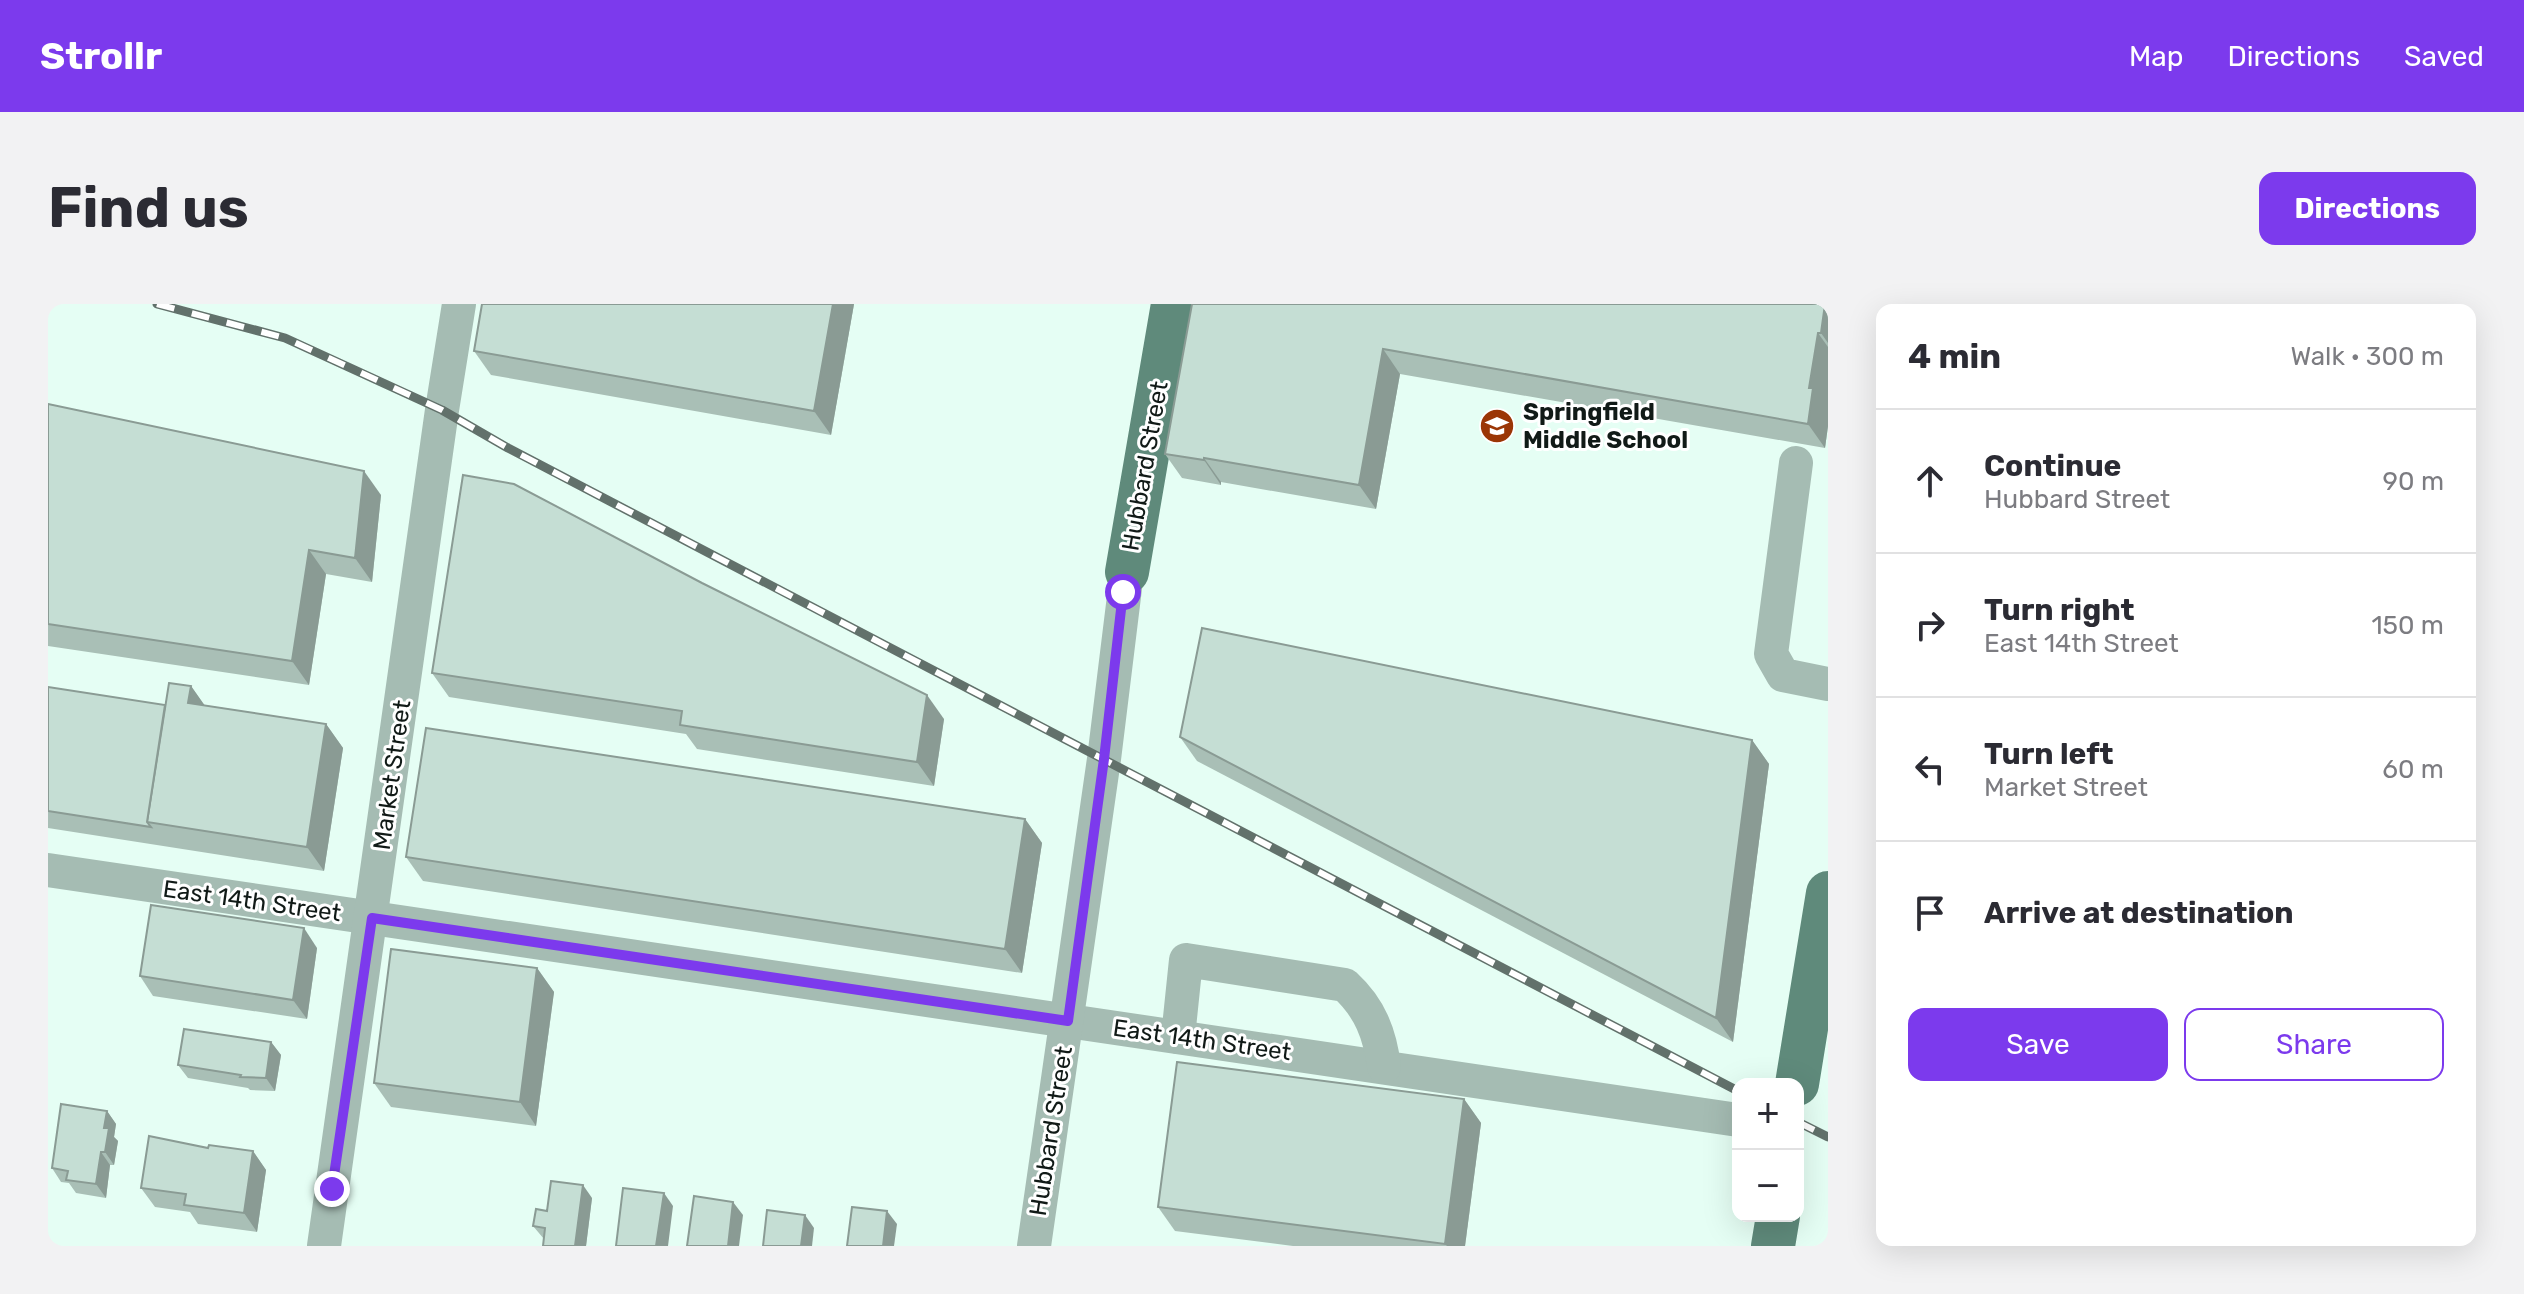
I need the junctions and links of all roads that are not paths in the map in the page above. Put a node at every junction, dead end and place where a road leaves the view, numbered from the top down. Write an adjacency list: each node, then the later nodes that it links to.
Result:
1 (459, 304): 8 (street, Market Street)
2 (1173, 304): 4 (main road, Hubbard Street)
3 (1796, 463): 5 (street)
4 (1127, 572): 9 (street, Hubbard Street)
5 (1828, 684)
6 (48, 870): 8 (street, East 14th Street)
7 (1828, 893): 12 (main road)
8 (372, 918): 9 (street, East 14th Street); 15 (street, Market Street)
9 (1068, 1021): 10 (street, East 14th Street); 16 (street, Hubbard Street)
10 (1178, 1037): 11 (street, East 14th Street); 11 (street)
11 (1384, 1067): 13 (street, East 14th Street)
12 (1798, 1078)
13 (1732, 1119)
14 (1777, 1222): 17 (main road)
15 (324, 1246)
16 (1034, 1246)
17 (1773, 1246)

